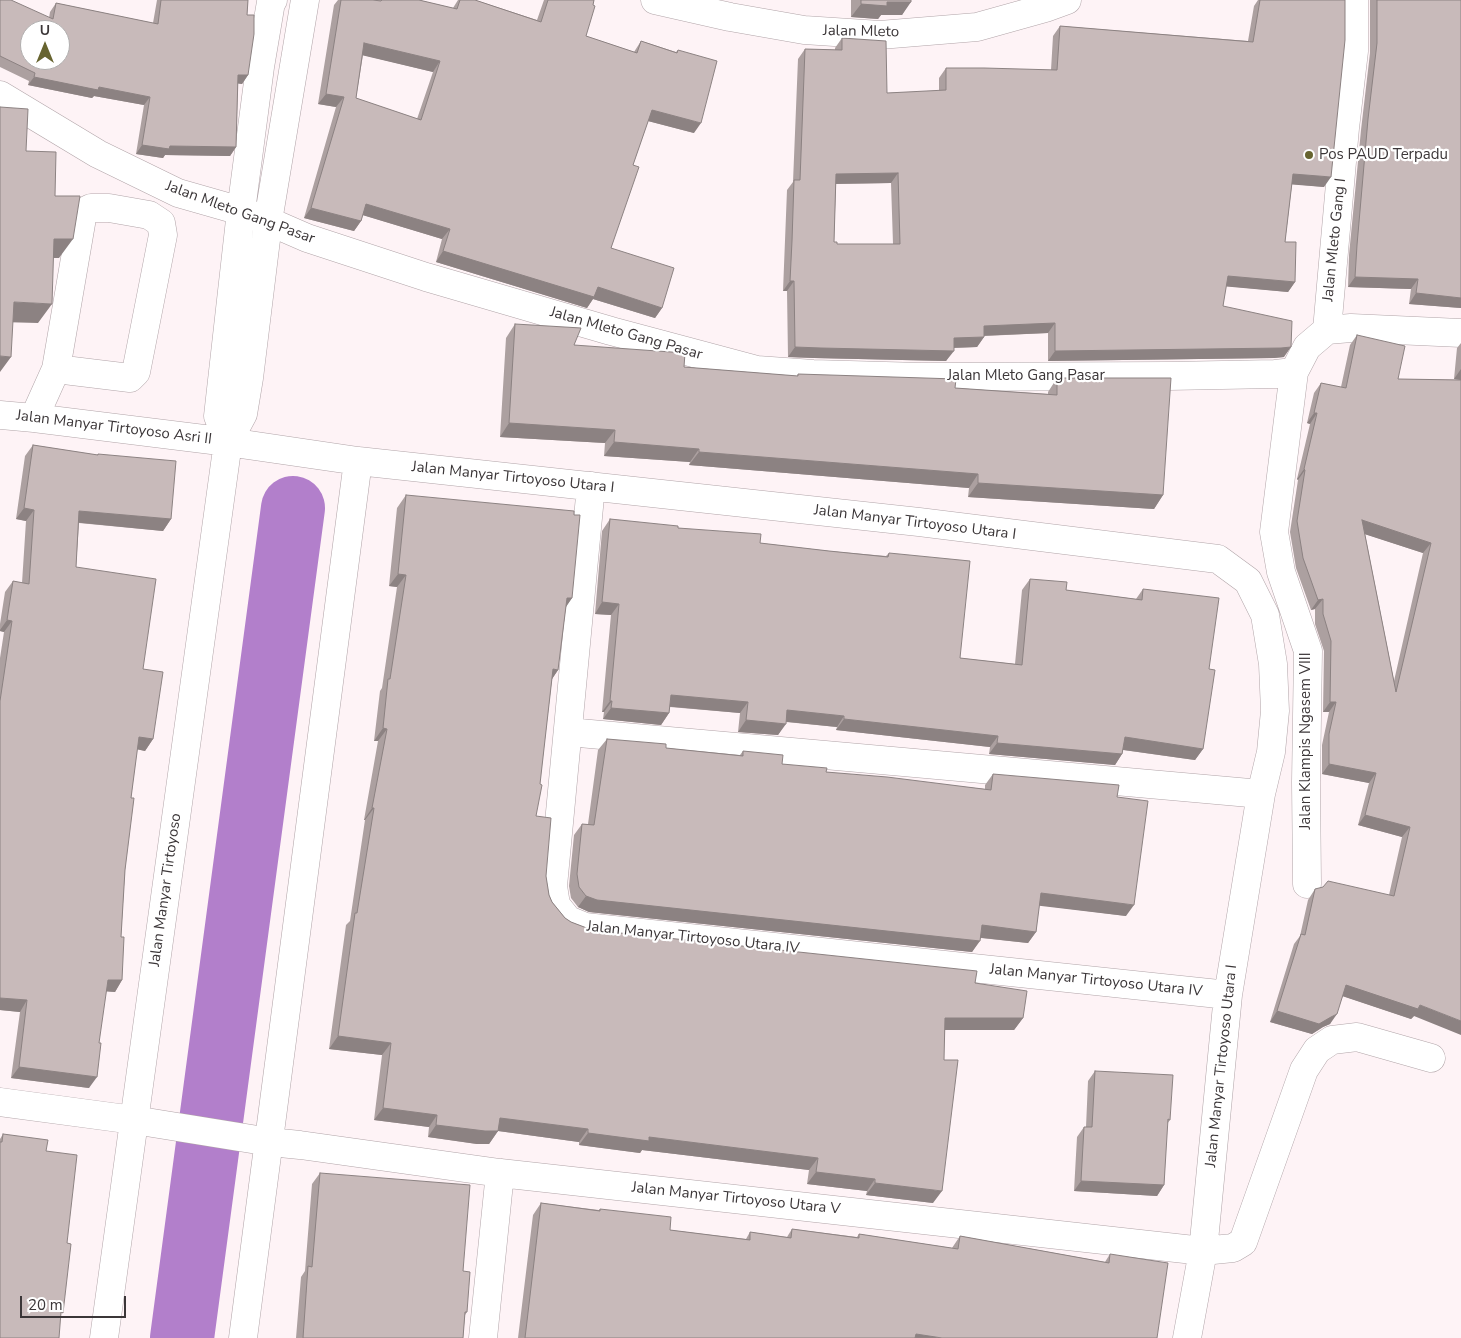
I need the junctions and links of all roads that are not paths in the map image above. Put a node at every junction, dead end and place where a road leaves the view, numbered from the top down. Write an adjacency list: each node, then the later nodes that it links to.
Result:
1 (273, 0): 7 (street)
2 (305, 0): 8 (street)
3 (655, 0): 4 (street, Jalan Mleto)
4 (1067, 0)
5 (1354, 0): 9 (street, Jalan Mleto Gang I)
6 (0, 95): 7 (street, Jalan Mleto Gang Pasar)
7 (241, 211): 8 (street, Jalan Mleto Gang Pasar); 15 (street)
8 (268, 221): 12 (street, Jalan Mleto Gang Pasar); 15 (street)
9 (1326, 330): 10 (street); 12 (street, Jalan Klampis Ngasem VIII)
10 (1461, 333)
11 (56, 370): 11 (street); 14 (street)
12 (1294, 372): 20 (street, Jalan Klampis Ngasem VIII)
13 (0, 415): 14 (street, Jalan Manyar Tirtoyoso Asri II)
14 (34, 418): 15 (street, Jalan Manyar Tirtoyoso Asri II)
15 (228, 442): 16 (street, Jalan Manyar Tirtoyoso Asri II); 24 (street, Jalan Manyar Tirtoyoso)
16 (358, 461): 17 (street, Jalan Manyar Tirtoyoso Utara I); 25 (street)
17 (591, 486): 18 (street, Jalan Manyar Tirtoyoso Utara IV); 19 (street, Jalan Manyar Tirtoyoso Utara I)
18 (568, 732): 19 (street); 21 (street, Jalan Manyar Tirtoyoso Utara IV)
19 (1261, 794): 21 (street, Jalan Manyar Tirtoyoso Utara I)
20 (1306, 884)
21 (1228, 995): 27 (street, Jalan Manyar Tirtoyoso Utara I)
22 (1431, 1058): 27 (street, Jalan Manyar Tirtoyoso Utara V)
23 (0, 1102): 24 (street, Jalan Manyar Tirtoyoso Utara V)
24 (134, 1120): 25 (street, Jalan Manyar Tirtoyoso Utara V); 28 (street, Jalan Manyar Tirtoyoso)
25 (257, 1140): 26 (street, Jalan Manyar Tirtoyoso Utara V); 29 (street)
26 (500, 1173): 27 (street, Jalan Manyar Tirtoyoso Utara V); 30 (street)
27 (1203, 1251): 31 (street, Jalan Manyar Tirtoyoso Utara I)
28 (104, 1338)
29 (243, 1338)
30 (484, 1338)
31 (1187, 1338)

